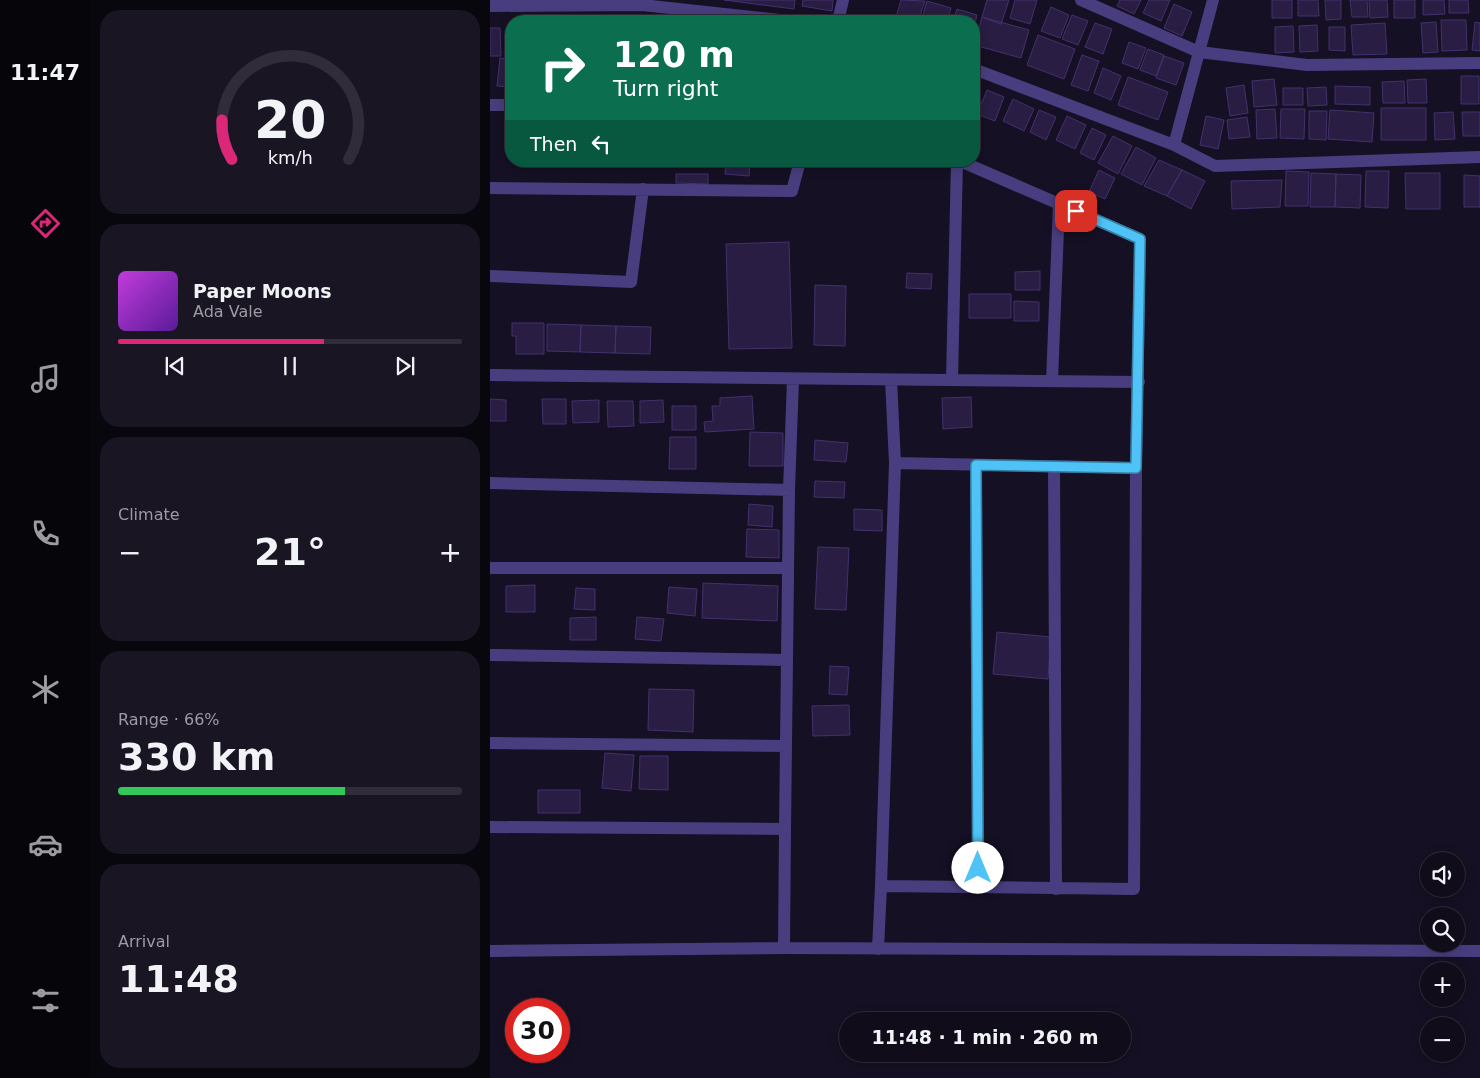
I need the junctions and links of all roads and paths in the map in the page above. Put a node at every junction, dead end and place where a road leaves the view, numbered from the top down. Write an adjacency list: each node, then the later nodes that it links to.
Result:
1 (843, 0): 6 (street)
2 (1081, 0): 7 (street)
3 (1213, 0): 7 (street)
4 (493, 4): 5 (street)
5 (734, 15)
6 (839, 15)
7 (1199, 52): 8 (street); 12 (street)
8 (1480, 62)
9 (980, 71): 12 (street)
10 (490, 105): 11 (street)
11 (505, 105)
12 (1174, 145): 13 (street)
13 (1480, 157)
14 (798, 167): 18 (street)
15 (958, 167): 24 (street)
16 (972, 167): 19 (street)
17 (490, 188): 18 (street)
18 (643, 189): 20 (street)
19 (1060, 204): 25 (street); 26 (street)
20 (490, 276)
21 (490, 375): 22 (street)
22 (793, 379): 23 (street); 32 (street)
23 (891, 380): 24 (street); 27 (street)
24 (952, 380): 25 (street)
25 (1052, 381): 26 (street)
26 (1139, 382): 30 (street)
27 (895, 463): 28 (street); 41 (street)
28 (976, 465): 29 (street); 42 (street)
29 (1054, 466): 30 (street); 43 (street)
30 (1136, 468): 43 (street)
31 (490, 484): 32 (street)
32 (789, 490): 34 (street)
33 (490, 568): 34 (street)
34 (788, 568): 36 (street)
35 (490, 655): 36 (street)
36 (787, 660): 38 (street)
37 (490, 743): 38 (street)
38 (786, 746): 40 (street)
39 (490, 827): 40 (street)
40 (785, 829): 44 (street)
41 (881, 886): 42 (street); 45 (street)
42 (978, 888): 43 (street)
43 (1056, 889)
44 (784, 948): 45 (street); 46 (street)
45 (878, 949): 47 (street)
46 (490, 951)
47 (1480, 951)

